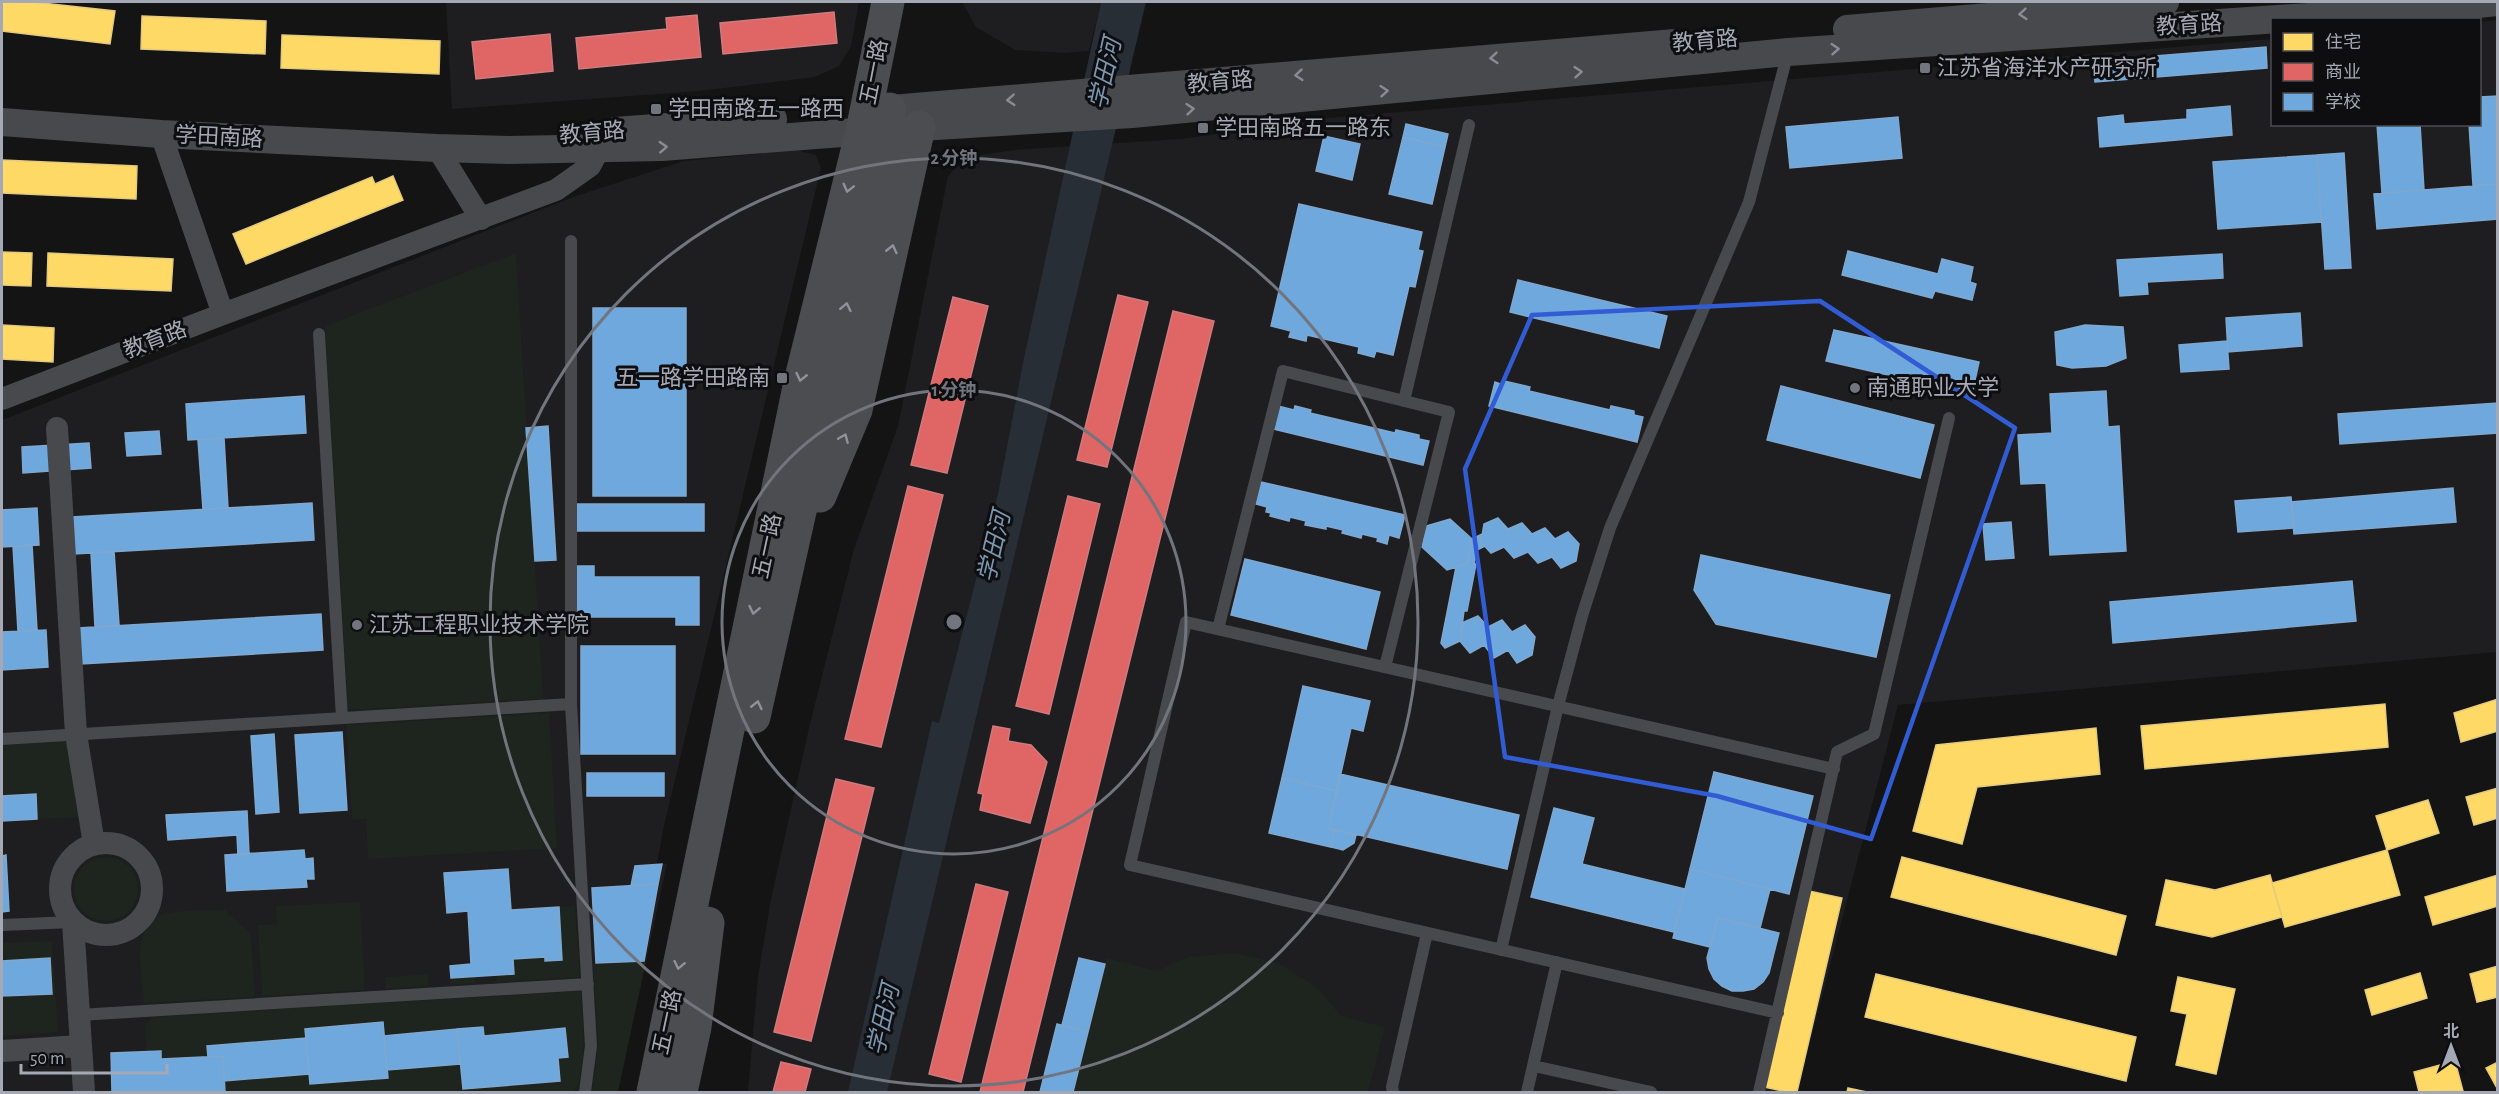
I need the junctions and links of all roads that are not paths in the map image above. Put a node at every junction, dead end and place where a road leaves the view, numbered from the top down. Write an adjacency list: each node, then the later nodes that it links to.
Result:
1 (888, 2): 7 (main road, 五一路)
2 (910, 2): 7 (main road, 五一路)
3 (2165, 2): 5 (street, 教育路, one-way to 5)
4 (2498, 2): 5 (street, 教育路, one-way to 4)
5 (1788, 43): 6 (street, 教育路); 26 (lane)
6 (1067, 107): 7 (street, 教育路, one-way to 7); 10 (street, 教育路)
7 (876, 121): 10 (street, 教育路); 12 (street, 教育路); 13 (street, 教育路, one-way to 7); 22 (main road, 五一路, one-way to 7); 46 (main road, 五一路, one-way to 46)
8 (2, 122): 11 (street, 学田南路)
9 (1469, 125): 19 (lane)
10 (920, 127): 22 (main road, one-way to 10)
11 (161, 134): 12 (street, 学田南路); 16 (street)
12 (437, 148): 13 (street, 教育路); 14 (street)
13 (599, 149): 14 (street, 教育路)
14 (481, 219): 16 (street, 教育路)
15 (571, 241): 25 (lane)
16 (223, 314): 18 (street, 教育路)
17 (319, 334): 27 (lane)
18 (2, 399)
19 (1404, 401): 23 (lane); 24 (lane)
20 (1949, 418): 30 (lane)
21 (57, 428): 28 (street)
22 (788, 569): 32 (main road, 五一路, one-way to 22)
23 (1218, 629): 24 (lane); 35 (lane)
24 (1385, 667): 26 (lane)
25 (571, 704): 27 (lane); 38 (lane)
26 (1558, 706): 30 (lane); 36 (lane)
27 (342, 718): 28 (lane)
28 (76, 734): 29 (lane); 31 (street)
29 (2, 739)
30 (1834, 769): 39 (lane)
31 (94, 844): 33 (street); 33 (street)
32 (710, 906): 47 (main road, 五一路); 48 (main road)
33 (73, 922): 34 (lane); 40 (street)
34 (2, 925)
35 (1427, 933): 36 (lane); 49 (lane)
36 (1502, 950): 37 (lane)
37 (1557, 963): 39 (lane); 43 (lane)
38 (588, 984): 40 (lane); 45 (lane)
39 (1778, 1013): 52 (lane)
40 (79, 1015): 41 (street)
41 (81, 1047): 42 (street); 44 (street)
42 (2, 1051)
43 (1534, 1066): 50 (lane); 51 (lane)
44 (84, 1092)
45 (585, 1092)
46 (653, 1092)
47 (681, 1092)
48 (703, 1092)
49 (1393, 1092)
50 (1527, 1092)
51 (1651, 1092)
52 (1759, 1092)

